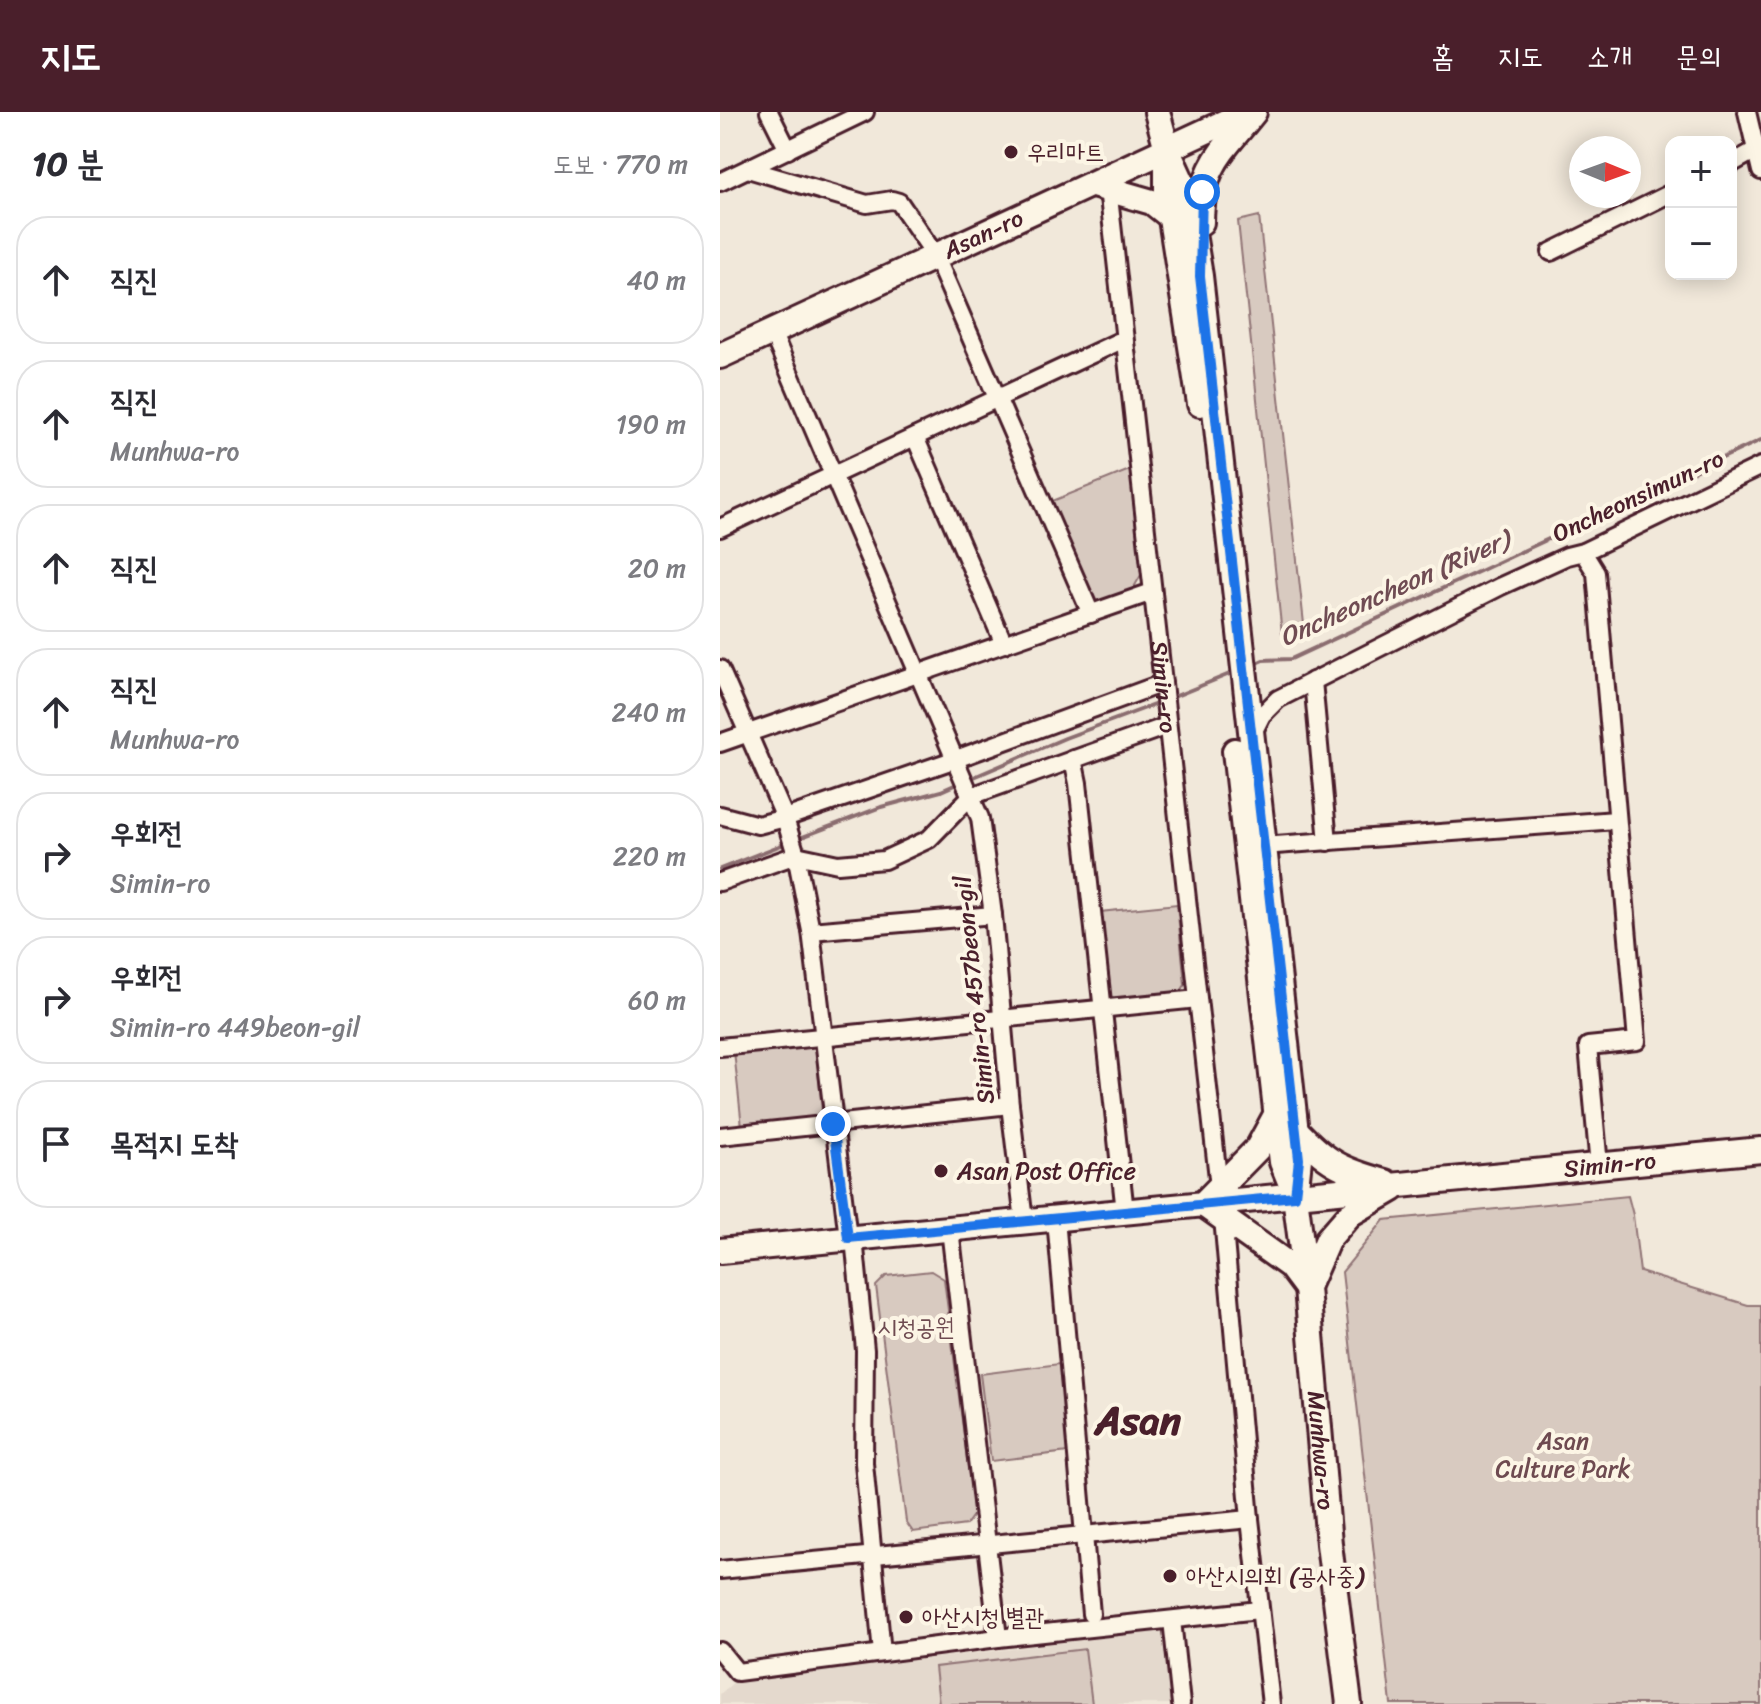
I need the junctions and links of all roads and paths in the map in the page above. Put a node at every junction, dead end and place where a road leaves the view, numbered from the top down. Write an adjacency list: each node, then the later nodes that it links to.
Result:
1 (769, 112): 9 (street)
2 (865, 112): 9 (street)
3 (1157, 112): 8 (main road)
4 (1247, 112): 8 (main road, Asan-ro)
5 (1254, 112): 18 (main road)
6 (1747, 112): 7 (street)
7 (1759, 148): 10 (street); 11 (street)
8 (1167, 149): 13 (main road, Asan-ro); 15 (main road); 18 (main road)
9 (788, 150): 12 (street)
10 (1737, 161)
11 (1761, 171)
12 (730, 174): 17 (street)
13 (1100, 186): 15 (main road); 17 (main road, Asan-ro); 20 (street, Simin-ro)
14 (1665, 196): 16 (street)
15 (1171, 217): 31 (main road)
16 (1551, 252)
17 (935, 255): 19 (main road, Asan-ro); 22 (street)
18 (1200, 276): 31 (main road)
19 (772, 332): 21 (main road, Asan-ro); 25 (street, Simin-ro 457beon-gil)
20 (1124, 339): 22 (street); 28 (street, Simin-ro)
21 (720, 356)
22 (997, 398): 23 (street); 29 (street)
23 (915, 437): 25 (street); 30 (street)
24 (1761, 466): 27 (street, Oncheonsimun-ro)
25 (834, 475): 26 (street); 33 (street, Simin-ro 457beon-gil)
26 (720, 528)
27 (1583, 552): 34 (street, Oncheonsimun-ro); 47 (street)
28 (1152, 592): 29 (street); 35 (street, Simin-ro)
29 (1091, 614): 30 (street)
30 (1004, 644): 33 (street)
31 (1234, 659): 36 (main road)
32 (720, 669): 39 (street)
33 (920, 674): 39 (street); 42 (street, Simin-ro 457beon-gil)
34 (1313, 681): 37 (street, Oncheonsimun-ro); 48 (street)
35 (1163, 683): 38 (street, Simin-ro); 42 (street)
36 (1245, 695): 37 (street); 40 (main road, Munhwa-ro); 60 (main road, Munhwa-ro)
37 (1278, 699): 40 (street)
38 (1167, 726): 43 (street); 54 (street, Simin-ro)
39 (748, 733): 41 (street); 46 (street)
40 (1251, 738): 49 (main road, Munhwa-ro)
41 (720, 743)
42 (956, 759): 44 (street, Simin-ro 457beon-gil); 46 (street)
43 (1073, 759): 44 (street); 55 (street)
44 (971, 796): 50 (street); 52 (street, Simin-ro 457beon-gil)
45 (720, 815): 46 (street)
46 (785, 818): 50 (street)
47 (1616, 820): 48 (street); 64 (street)
48 (1328, 842): 49 (street)
49 (1262, 846): 60 (main road, Munhwa-ro)
50 (796, 855): 51 (street); 53 (street)
51 (720, 882)
52 (993, 915): 53 (street); 56 (street, Simin-ro 457beon-gil)
53 (811, 931): 57 (street)
54 (1198, 999): 55 (street); 67 (street, Simin-ro)
55 (1104, 1008): 56 (street); 68 (street)
56 (1001, 1019): 57 (street); 59 (street, Simin-ro 457beon-gil)
57 (824, 1037): 58 (street); 61 (street)
58 (720, 1047)
59 (1010, 1105): 61 (street); 70 (street, Simin-ro 457beon-gil)
60 (1286, 1122): 65 (main road); 66 (main road, Munhwa-ro); 67 (main road)
61 (833, 1124): 62 (street); 72 (street)
62 (720, 1136)
63 (1761, 1150): 64 (main road, Simin-ro)
64 (1599, 1166): 65 (main road, Simin-ro)
65 (1399, 1186): 66 (main road, Simin-ro); 74 (main road)
66 (1295, 1196): 67 (main road, Simin-ro); 74 (main road, Munhwa-ro)
67 (1215, 1203): 68 (main road, Simin-ro); 74 (main road); 75 (street)
68 (1125, 1212): 69 (main road, Simin-ro)
69 (1056, 1219): 70 (main road, Simin-ro); 76 (street)
70 (1024, 1221): 71 (main road, Simin-ro)
71 (950, 1229): 72 (main road, Simin-ro); 77 (street)
72 (851, 1238): 73 (main road, Simin-ro); 78 (street)
73 (720, 1251)
74 (1307, 1288): 88 (main road, Munhwa-ro)
75 (1250, 1519): 76 (street); 80 (street)
76 (1085, 1535): 77 (street); 81 (street)
77 (987, 1544): 78 (street); 83 (street)
78 (873, 1555): 79 (street); 85 (street)
79 (720, 1570)
80 (1259, 1610): 82 (street); 87 (street)
81 (1091, 1614)
82 (1172, 1620): 83 (street); 86 (street)
83 (998, 1638): 85 (street)
84 (720, 1651): 85 (street)
85 (882, 1653)
86 (1181, 1704)
87 (1271, 1704)
88 (1349, 1704)

